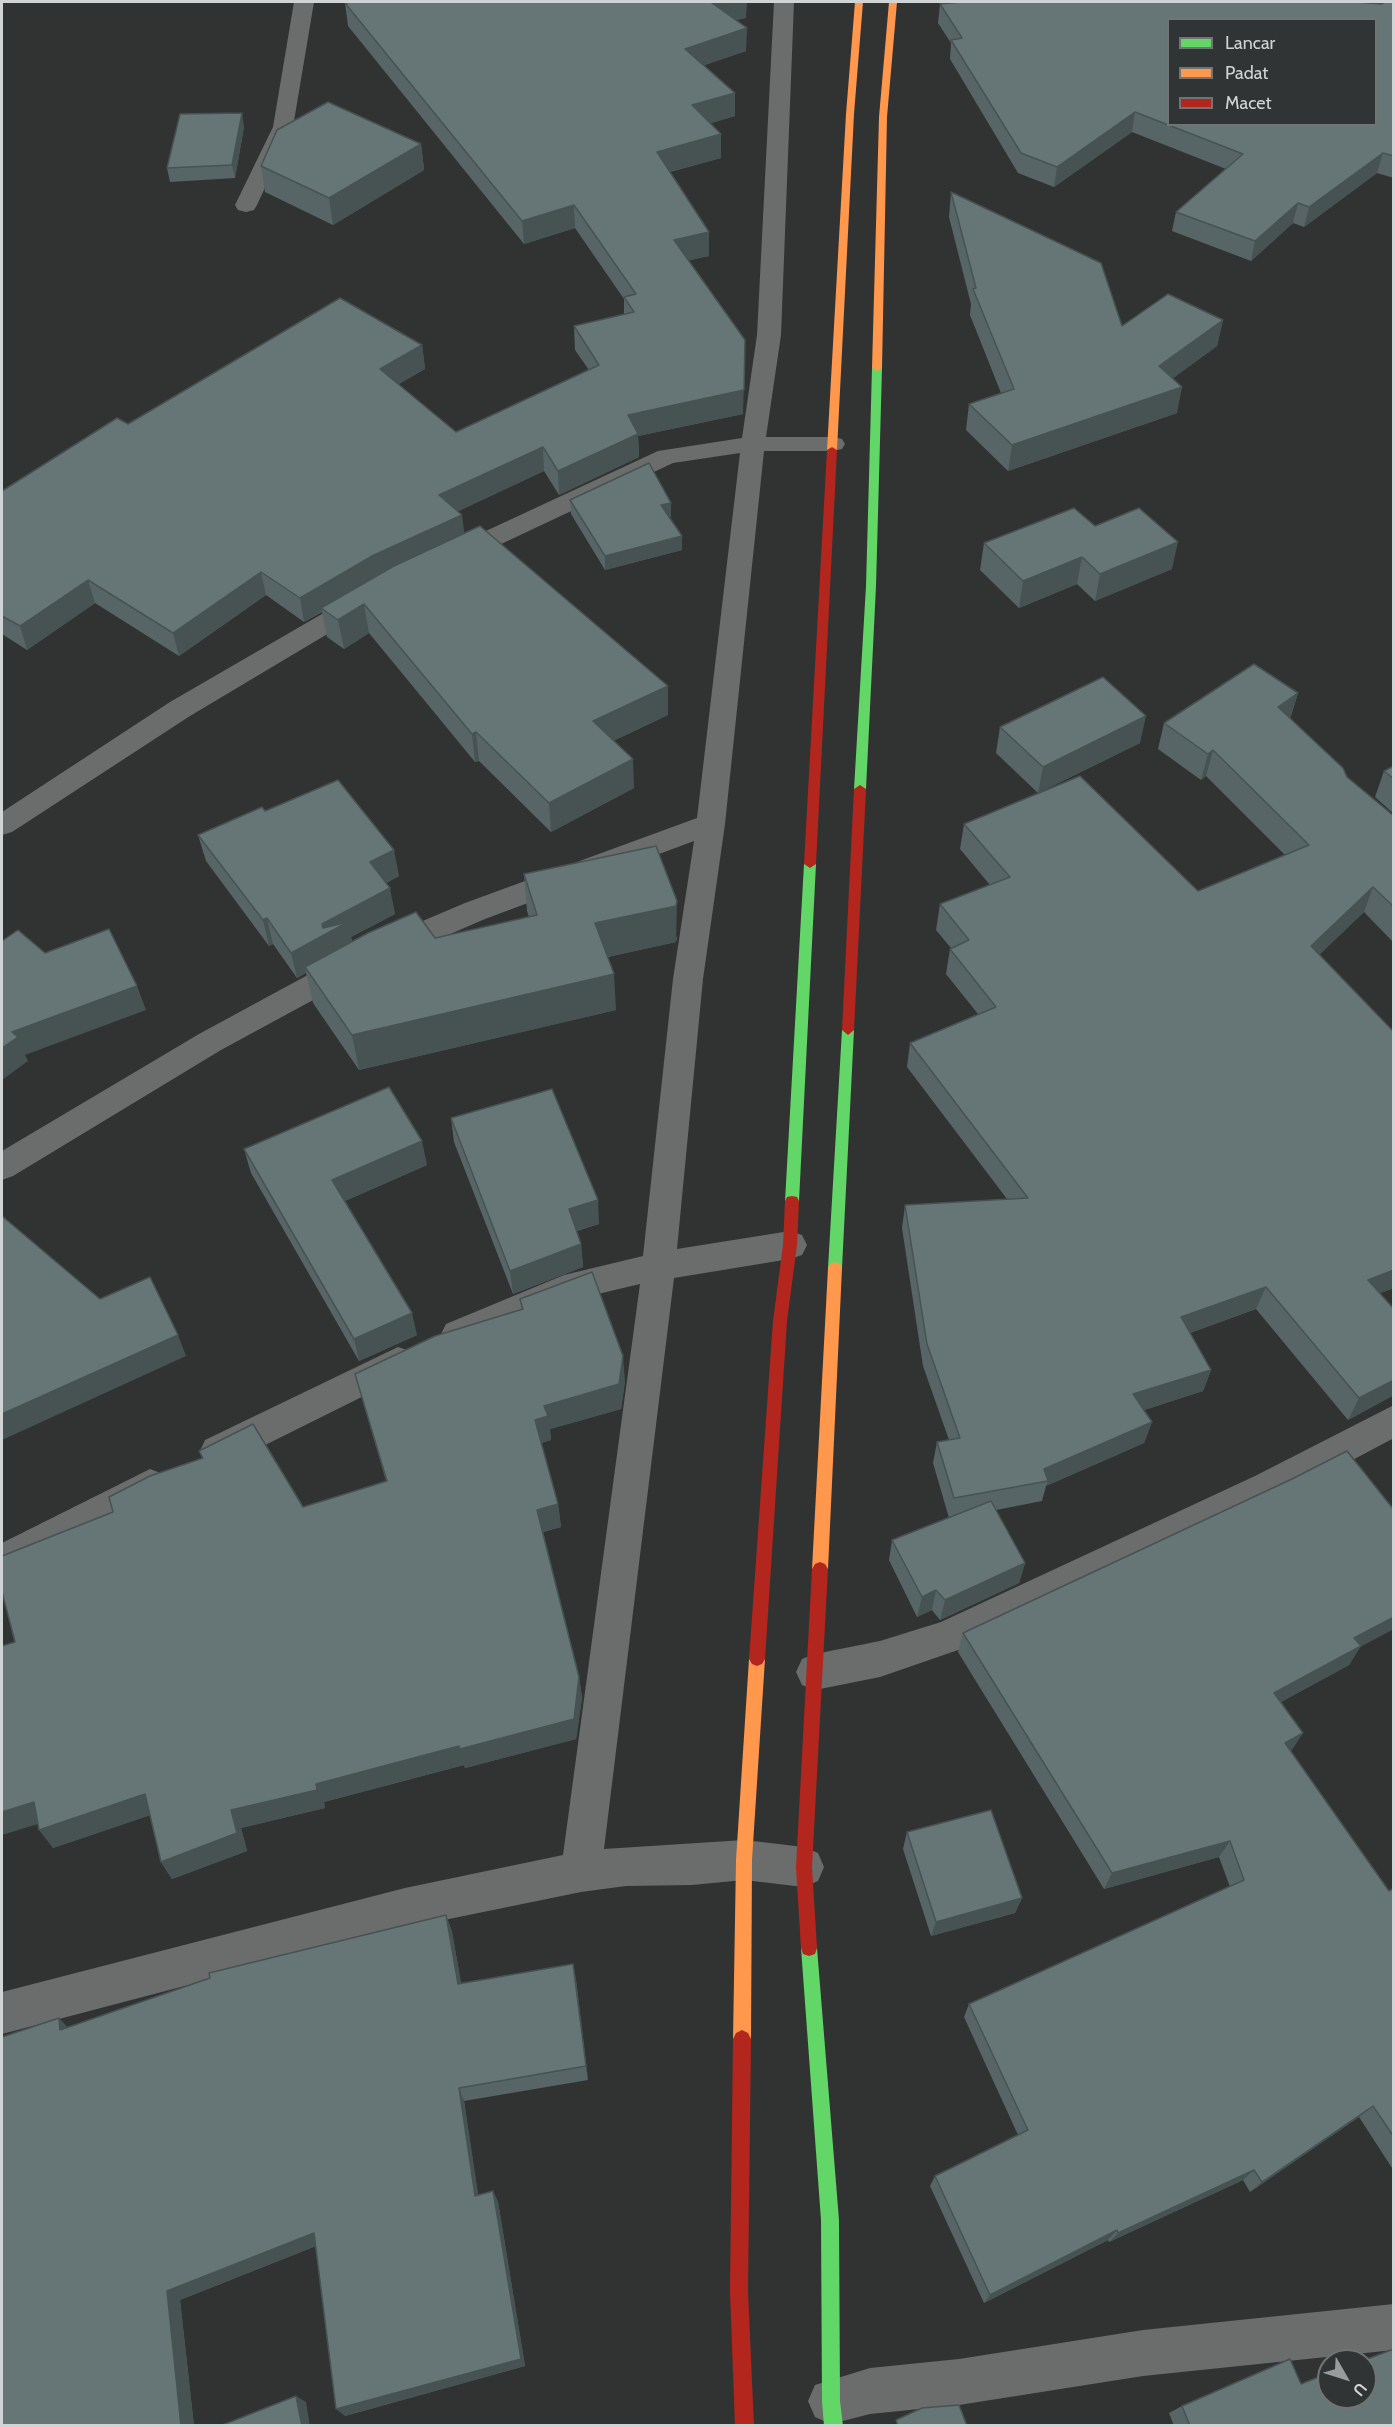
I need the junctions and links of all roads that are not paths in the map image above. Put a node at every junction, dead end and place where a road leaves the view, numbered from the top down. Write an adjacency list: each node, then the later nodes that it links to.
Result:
1 (304, 2): 6 (street)
2 (784, 2): 10 (street)
3 (859, 2): 5 (main road)
4 (893, 2): 5 (main road)
5 (867, 115): 7 (main road); 8 (main road)
6 (246, 205)
7 (842, 272): 8 (main road); 9 (main road)
8 (879, 272): 20 (main road)
9 (823, 444): 10 (street); 16 (main road)
10 (759, 445): 11 (street); 13 (street)
11 (430, 567)
12 (378, 592): 14 (street)
13 (711, 824): 15 (street); 17 (street)
14 (2, 825)
15 (2, 1167)
16 (790, 1245): 17 (street); 21 (main road)
17 (660, 1266): 19 (street); 23 (street)
18 (1394, 1420): 20 (street)
19 (2, 1561)
20 (829, 1669): 22 (main road)
21 (744, 1860): 22 (street); 23 (street); 27 (main road)
22 (804, 1867): 26 (main road)
23 (581, 1872): 24 (street)
24 (2, 2013)
25 (1394, 2327): 26 (street)
26 (845, 2406)
27 (745, 2426)

